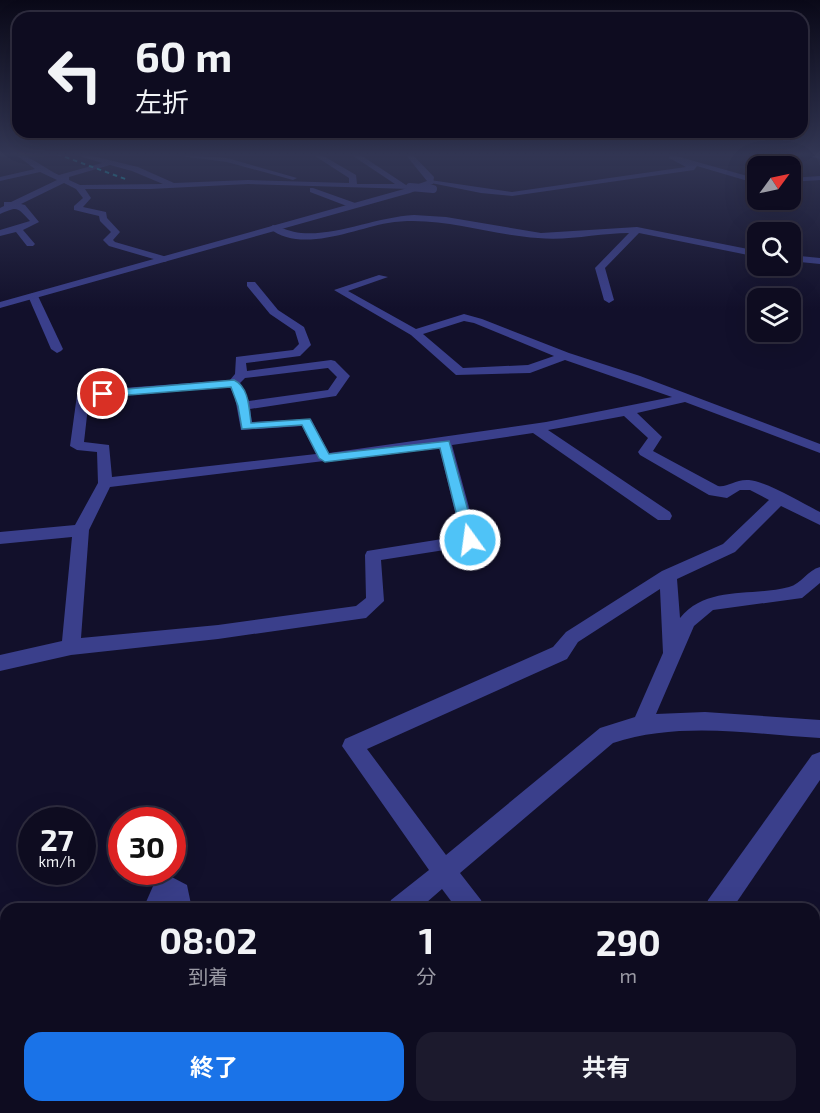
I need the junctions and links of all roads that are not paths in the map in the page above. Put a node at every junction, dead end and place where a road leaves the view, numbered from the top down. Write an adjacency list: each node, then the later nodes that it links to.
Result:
1 (12, 206): 4 (street); 6 (street)
2 (78, 206): 11 (street)
3 (355, 206): 5 (street)
4 (0, 211)
5 (273, 228): 7 (street); 11 (street)
6 (18, 229): 8 (street); 9 (street)
7 (637, 230): 10 (street); 17 (street)
8 (0, 233)
9 (30, 244)
10 (747, 252)
11 (164, 259): 16 (street)
12 (801, 259): 13 (street)
13 (820, 261)
14 (384, 277): 19 (street)
15 (251, 284): 22 (street)
16 (33, 296): 18 (street); 20 (street)
17 (609, 300)
18 (0, 305)
19 (415, 333): 21 (street); 21 (street)
20 (57, 349)
21 (564, 356): 23 (street)
22 (238, 379): 24 (street); 24 (street); 30 (street)
23 (686, 398): 25 (street); 28 (street)
24 (244, 406): 29 (street)
25 (628, 411): 26 (street); 31 (street)
26 (534, 427): 27 (street); 32 (street)
27 (445, 444): 29 (street); 38 (street)
28 (820, 449)
29 (325, 458): 30 (street)
30 (105, 484): 34 (street)
31 (779, 499): 33 (street); 37 (street)
32 (664, 516)
33 (820, 519)
34 (81, 530): 35 (street); 38 (street)
35 (0, 538)
36 (820, 573): 39 (street)
37 (668, 576): 39 (street); 44 (street)
38 (71, 647): 40 (street)
39 (673, 656): 41 (street)
40 (0, 663)
41 (642, 724): 42 (street); 44 (street)
42 (820, 729)
43 (820, 762): 49 (street)
44 (442, 872): 47 (street); 48 (street)
45 (158, 903): 46 (street)
46 (179, 903)
47 (407, 903)
48 (467, 903)
49 (721, 903)

